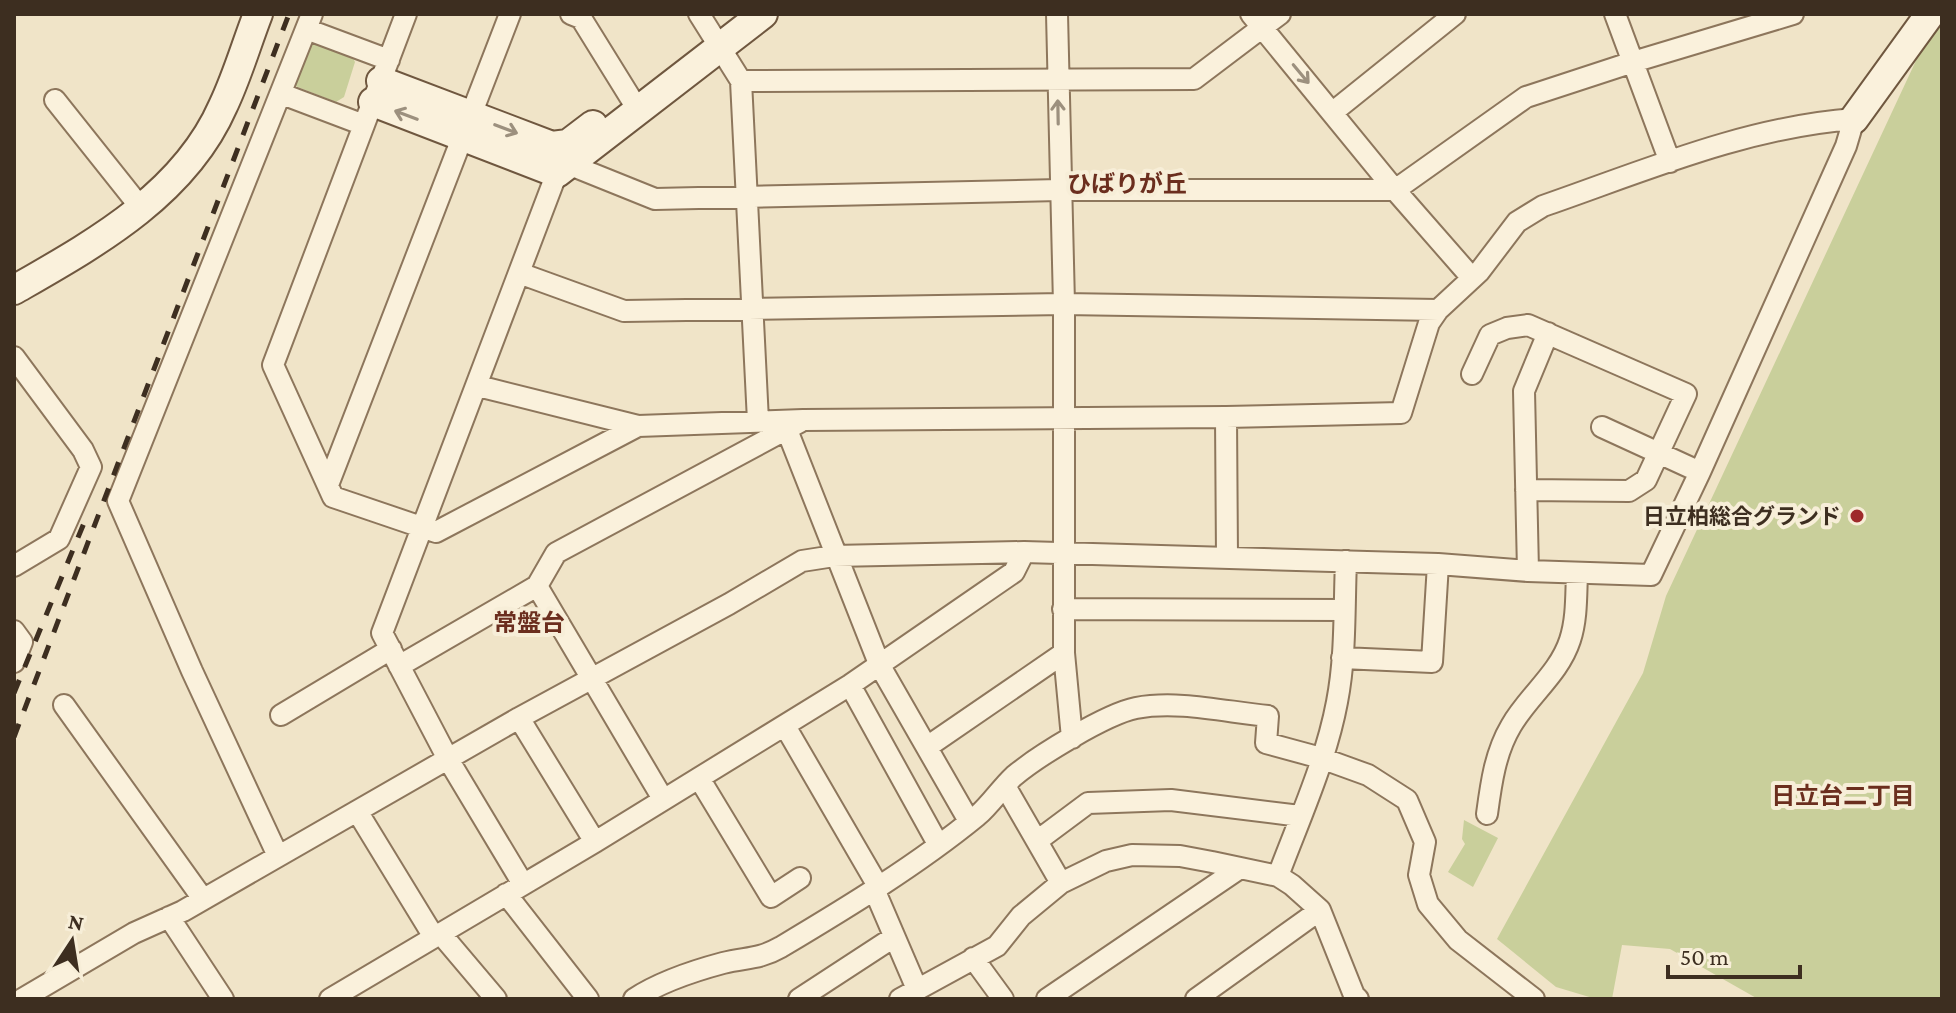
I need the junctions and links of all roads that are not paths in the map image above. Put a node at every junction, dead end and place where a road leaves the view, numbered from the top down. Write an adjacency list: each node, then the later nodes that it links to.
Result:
1 (258, 14): 31 (street)
2 (406, 14): 19 (street)
3 (510, 14): 25 (street)
4 (571, 14): 22 (street)
5 (736, 14): 15 (street)
6 (763, 14): 15 (street)
7 (1057, 14): 17 (street)
8 (1280, 14): 14 (street)
9 (1455, 14): 23 (street)
10 (1615, 14): 16 (street)
11 (1793, 14): 16 (street)
12 (1930, 14): 24 (street)
13 (309, 21): 19 (street); 20 (street)
14 (1257, 21): 17 (street); 23 (street, one-way to 23)
15 (710, 32): 18 (street); 22 (street)
16 (1633, 62): 27 (street); 29 (street)
17 (1058, 80): 18 (street); 28 (street, one-way to 17)
18 (741, 81): 30 (street)
19 (377, 92): 20 (street); 25 (street); 50 (street)
20 (282, 94): 91 (street)
21 (55, 100): 31 (street)
22 (634, 103): 26 (street)
23 (1333, 112): 29 (street)
24 (1854, 119): 27 (street); 49 (street)
25 (467, 126): 26 (street); 50 (street)
26 (564, 160): 30 (street); 32 (street)
27 (1670, 162): 33 (street)
28 (1059, 190): 29 (street); 30 (street); 35 (street)
29 (1395, 190): 33 (street)
30 (747, 197): 36 (street)
31 (141, 208): 34 (street)
32 (519, 273): 36 (street); 41 (street)
33 (1472, 278): 37 (street)
34 (14, 290)
35 (1064, 304): 36 (street); 37 (street); 43 (street)
36 (752, 309): 44 (street)
37 (1438, 310): 42 (street)
38 (1548, 333): 40 (street); 48 (street); 51 (street)
39 (14, 357): 59 (street)
40 (1472, 374)
41 (478, 386): 46 (street); 52 (street)
42 (1226, 417): 43 (street); 56 (street)
43 (1064, 418): 45 (street); 54 (street)
44 (758, 421): 45 (street); 46 (street)
45 (795, 425): 55 (street); 62 (street)
46 (638, 426): 52 (street)
47 (1602, 427): 48 (street)
48 (1658, 454): 49 (street); 51 (street)
49 (1700, 472): 61 (street)
50 (328, 485): 52 (street)
51 (1526, 490): 60 (street)
52 (422, 527): 67 (street)
53 (1024, 552): 54 (street); 55 (street); 70 (street)
54 (1063, 554): 56 (street); 63 (street)
55 (834, 556): 70 (street); 71 (street)
56 (1227, 557): 57 (street)
57 (1346, 561): 58 (street); 64 (street)
58 (1438, 564): 60 (street); 68 (street)
59 (14, 566)
60 (1528, 571): 61 (street)
61 (1577, 573): 85 (street)
62 (537, 586): 67 (street); 71 (street)
63 (1063, 609): 64 (street); 66 (street)
64 (1344, 610): 68 (street)
65 (14, 631): 69 (street)
66 (1064, 653): 77 (street); 78 (street)
67 (395, 657): 74 (street); 80 (street)
68 (1342, 658): 79 (street)
69 (14, 662)
70 (880, 666): 72 (street); 78 (street)
71 (592, 678): 75 (street); 83 (street)
72 (850, 685): 76 (street); 90 (street)
73 (64, 705): 98 (street)
74 (281, 715)
75 (519, 718): 80 (street); 89 (street)
76 (785, 726): 81 (street); 96 (street)
77 (1072, 738): 79 (street); 82 (street)
78 (927, 747): 87 (street)
79 (1321, 758): 86 (street); 116 (street)
80 (448, 759): 84 (street); 97 (street)
81 (699, 778): 83 (street); 94 (street)
82 (1005, 786): 87 (street); 88 (street)
83 (663, 799): 89 (street)
84 (357, 811): 91 (street); 101 (street)
85 (1487, 814)
86 (1300, 816): 88 (street); 93 (street)
87 (969, 821): 90 (street)
88 (1037, 841): 95 (street)
89 (595, 842): 97 (street)
90 (938, 844): 96 (street)
91 (278, 856): 98 (street)
92 (1240, 868): 93 (street); 95 (street); 114 (street)
93 (1278, 876): 99 (street)
94 (800, 878)
95 (1061, 883): 103 (street)
96 (876, 888): 102 (street); 111 (street)
97 (515, 889): 101 (street); 105 (street)
98 (203, 899): 100 (street)
99 (1320, 910): 106 (street); 115 (street)
100 (169, 917): 107 (street); 108 (street)
101 (438, 935): 109 (street); 110 (street)
102 (894, 937): 104 (street); 112 (street)
103 (973, 958): 104 (street); 113 (street)
104 (916, 994)
105 (586, 998)
106 (1353, 998)
107 (22, 999)
108 (223, 999)
109 (330, 999)
110 (496, 999)
111 (634, 999)
112 (799, 999)
113 (1003, 999)
114 (1047, 999)
115 (1196, 999)
116 (1534, 999)

